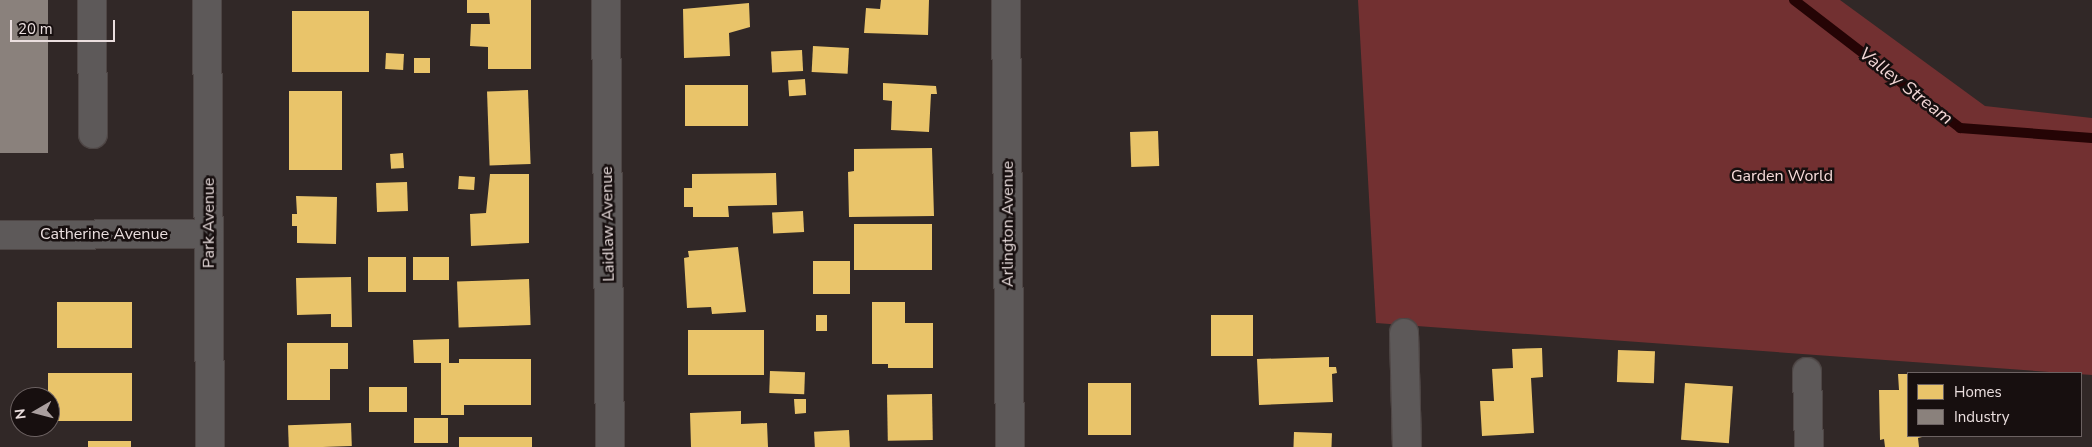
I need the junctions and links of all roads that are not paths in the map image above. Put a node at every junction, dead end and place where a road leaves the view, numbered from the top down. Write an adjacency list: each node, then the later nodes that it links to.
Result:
1 (92, 0): 5 (street)
2 (207, 0): 6 (street, Park Avenue)
3 (606, 0): 11 (street, Laidlaw Avenue)
4 (1006, 0): 12 (street, Arlington Avenue)
5 (93, 134)
6 (209, 234): 7 (street, Catherine Avenue); 10 (street, Park Avenue)
7 (0, 235)
8 (1404, 333): 13 (street)
9 (1807, 372): 14 (street)
10 (210, 447)
11 (610, 447)
12 (1010, 447)
13 (1407, 447)
14 (1809, 447)

